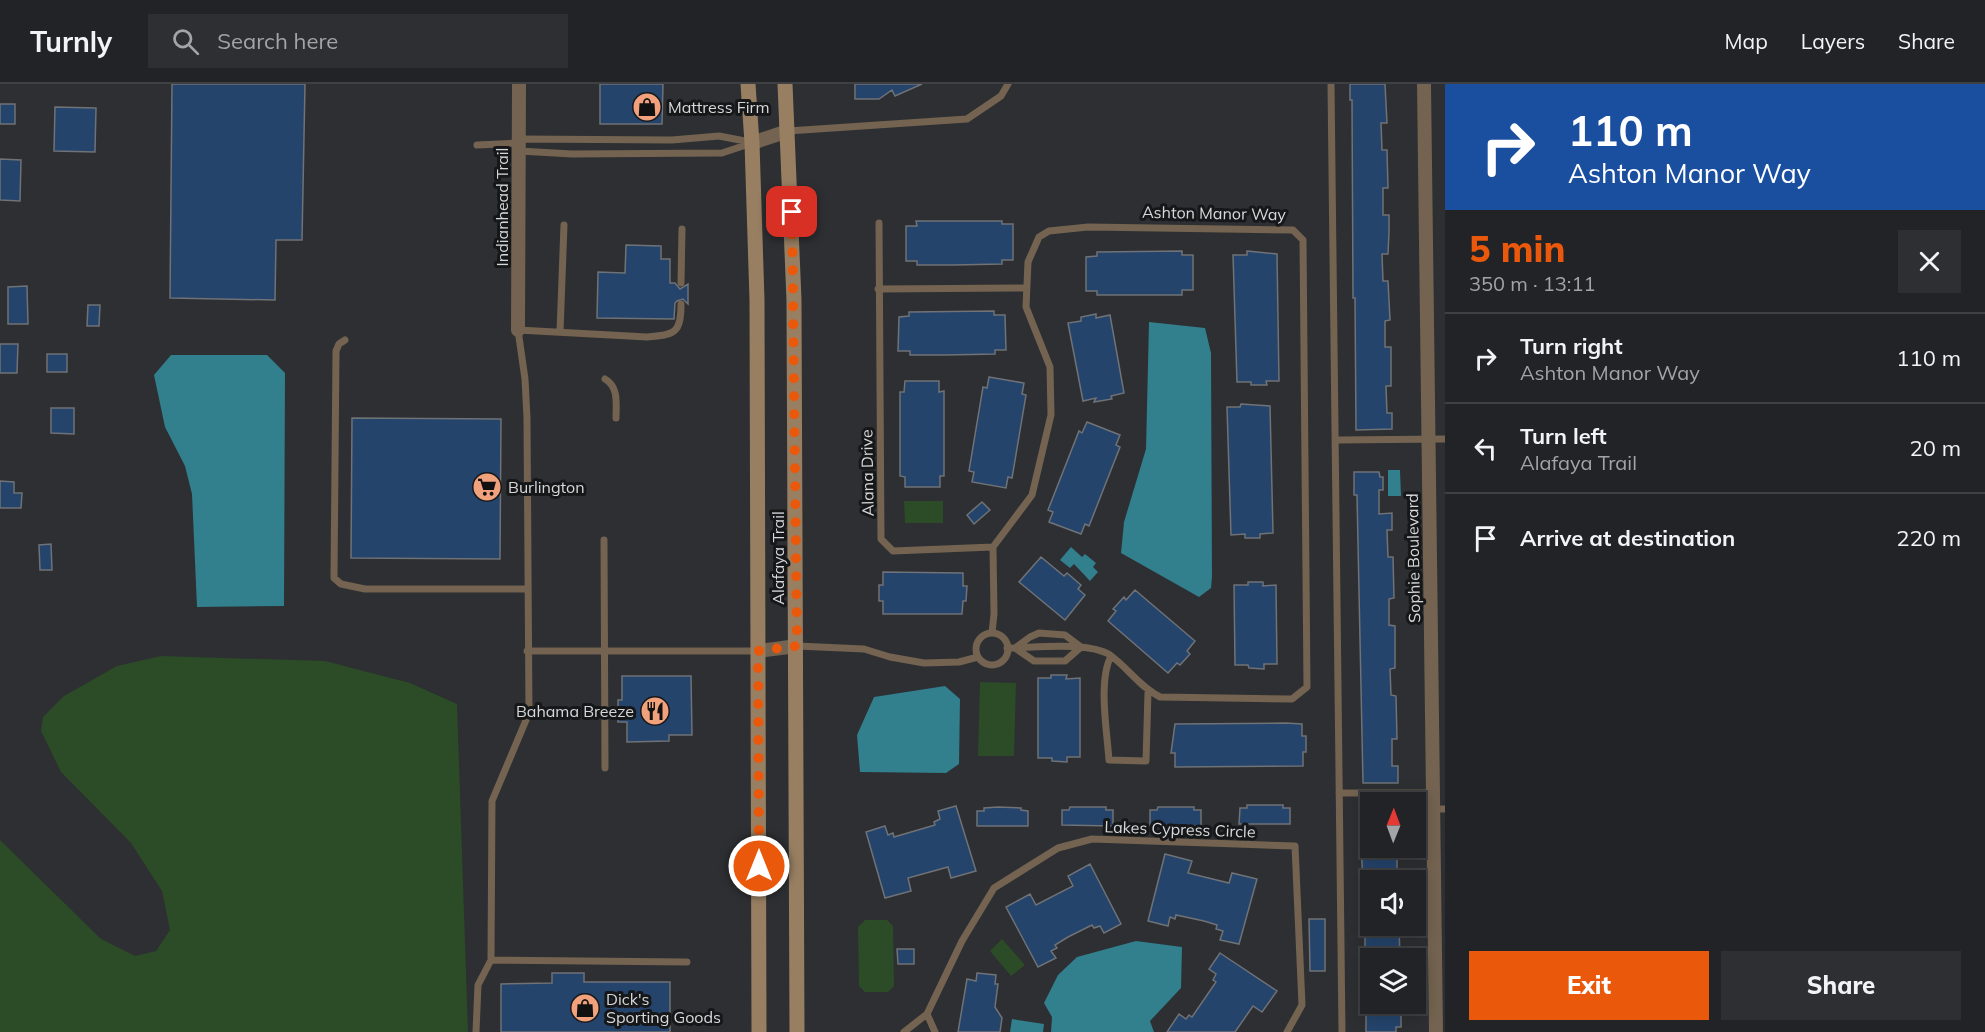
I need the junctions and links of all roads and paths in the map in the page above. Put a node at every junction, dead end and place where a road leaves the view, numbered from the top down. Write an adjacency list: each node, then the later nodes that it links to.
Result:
1 (519, 84): 9 (street, Indianhead Trail)
2 (748, 84): 8 (main road, Alafaya Trail)
3 (785, 84): 7 (main road, Alafaya Trail)
4 (1008, 84): 7 (lane)
5 (1331, 84): 24 (lane)
6 (1424, 84): 25 (street, Sophie Boulevard)
7 (788, 131): 8 (street); 30 (main road, Alafaya Trail)
8 (753, 143): 9 (lane); 9 (lane); 35 (main road, Alafaya Trail)
9 (519, 144): 10 (lane); 18 (street, Indianhead Trail)
10 (477, 145)
11 (879, 223): 16 (lane, Alana Drive)
12 (564, 225): 19 (lane)
13 (682, 229): 14 (lane)
14 (681, 283)
15 (1026, 288): 16 (lane); 27 (lane, Ashton Manor Way); 38 (lane, Ashton Manor Way)
16 (878, 289): 27 (lane, Alana Drive)
17 (681, 304): 19 (lane)
18 (518, 330): 19 (lane); 28 (lane)
19 (560, 332)
20 (345, 340): 28 (lane)
21 (605, 379): 22 (lane)
22 (616, 418)
23 (1445, 439): 25 (lane)
24 (1336, 440): 25 (lane); 40 (lane)
25 (1428, 440): 41 (street, Sophie Boulevard)
26 (604, 540): 34 (lane)
27 (993, 547): 29 (lane)
28 (527, 589): 33 (lane)
29 (992, 633): 32 (lane); 37 (lane)
30 (797, 646): 35 (street); 37 (lane); 48 (main road, Alafaya Trail)
31 (1081, 647): 32 (lane); 32 (lane); 32 (lane); 36 (lane)
32 (1011, 648): 37 (lane)
33 (527, 651): 34 (lane); 43 (lane)
34 (605, 651): 35 (lane); 39 (lane)
35 (758, 651): 47 (main road, Alafaya Trail)
36 (1111, 656): 38 (lane); 38 (lane)
37 (978, 657)
38 (1148, 692)
39 (605, 768)
40 (1339, 793): 41 (lane); 52 (lane)
41 (1432, 793): 42 (street, Sophie Boulevard)
42 (1439, 809): 53 (street, Sophie Boulevard)
43 (491, 960): 44 (lane); 46 (lane)
44 (687, 962)
45 (927, 1014): 49 (lane, Lakes Cypress Circle); 50 (lane); 51 (lane, Lakes Cypress Circle)
46 (477, 1032)
47 (759, 1032)
48 (797, 1032)
49 (904, 1032)
50 (935, 1032)
51 (1287, 1032)
52 (1342, 1032)
53 (1436, 1032)

